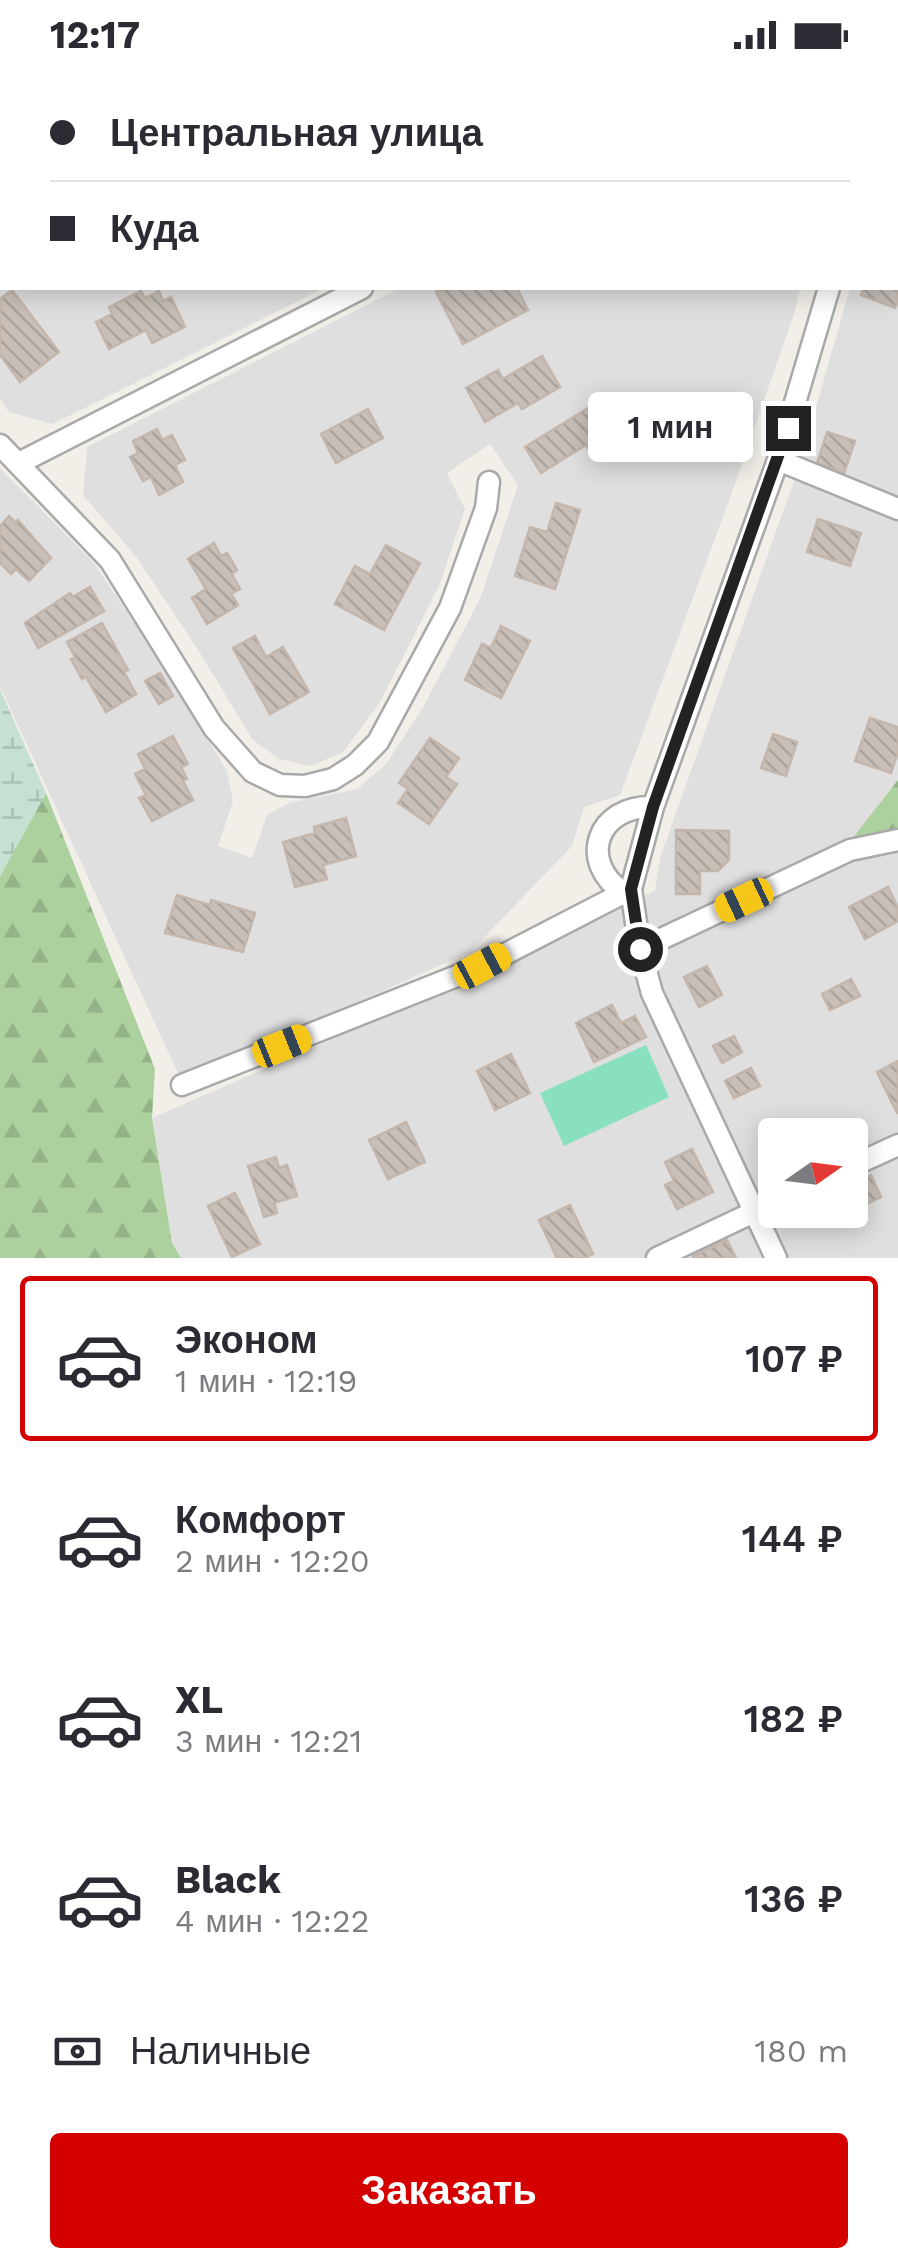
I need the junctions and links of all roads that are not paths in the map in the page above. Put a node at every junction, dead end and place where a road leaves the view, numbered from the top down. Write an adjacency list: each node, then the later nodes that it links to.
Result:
1 (358, 290): 5 (street)
2 (828, 290): 4 (street)
3 (0, 445): 5 (street)
4 (778, 460): 7 (street); 8 (street)
5 (19, 463): 6 (street)
6 (489, 482)
7 (898, 509)
8 (653, 807): 10 (street); 10 (street)
9 (898, 840): 11 (street)
10 (629, 893): 11 (street); 12 (street)
11 (640, 949): 16 (street)
12 (182, 1085)
13 (898, 1145): 14 (street)
14 (868, 1159)
15 (758, 1210): 16 (street)
16 (754, 1212): 17 (street); 18 (street)
17 (658, 1258)
18 (776, 1258)

